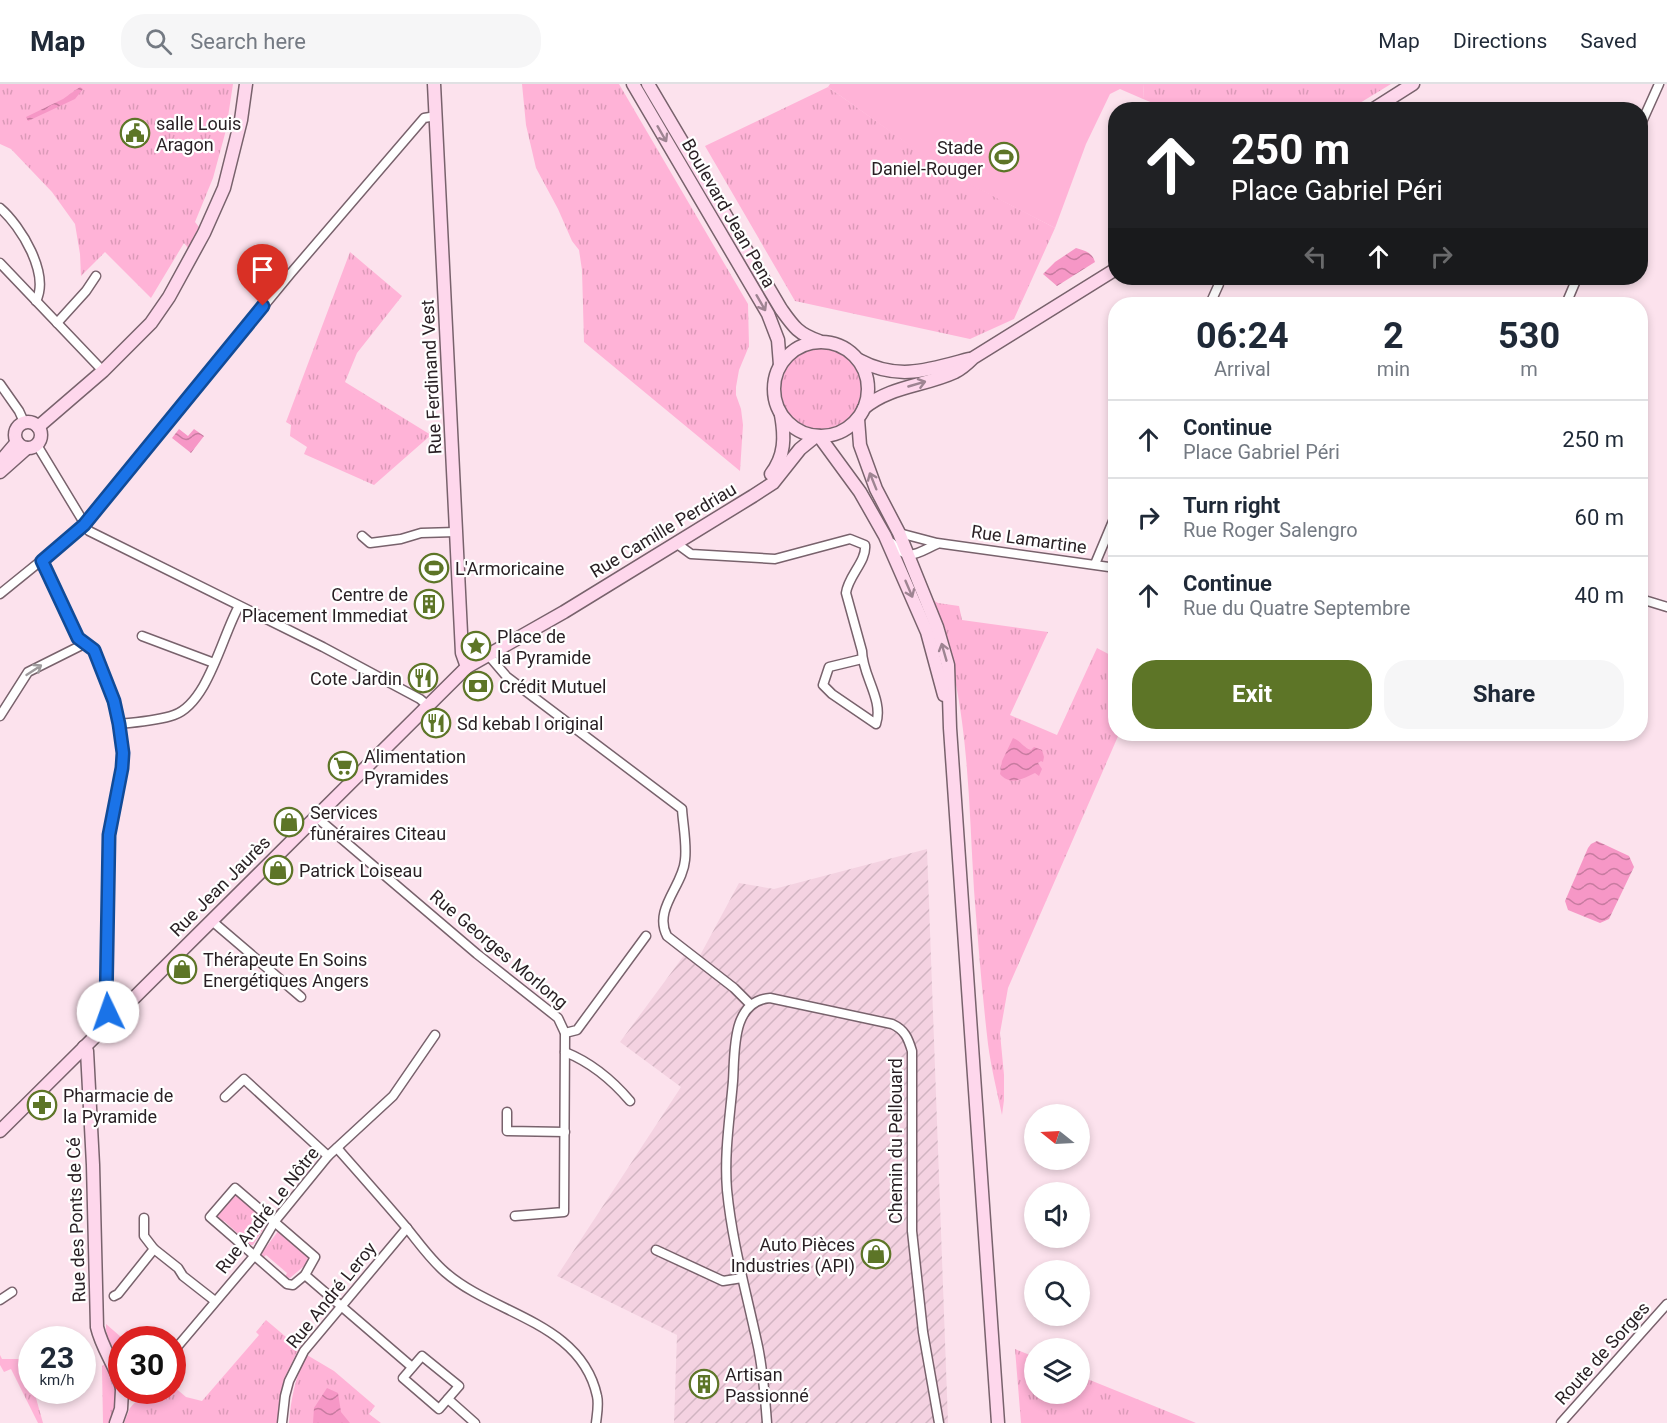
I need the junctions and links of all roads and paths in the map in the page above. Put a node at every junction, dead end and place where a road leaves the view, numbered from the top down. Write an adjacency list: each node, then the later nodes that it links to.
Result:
1 (246, 84): 20 (main road)
2 (434, 84): 9 (main road, Rue Ferdinand Vest)
3 (633, 84): 19 (main road, Boulevard Jean Pena, one-way to 19)
4 (648, 84): 16 (main road, Boulevard Jean Pena)
5 (1413, 84): 7 (main road)
6 (1659, 84): 8 (street)
7 (1385, 102)
8 (1648, 108)
9 (436, 116): 31 (street); 32 (main road, Rue Ferdinand Vest)
10 (0, 208): 14 (street)
11 (0, 263): 14 (street)
12 (1108, 274): 17 (main road)
13 (96, 276): 15 (street)
14 (36, 301): 15 (street)
15 (57, 323): 20 (street)
16 (819, 341): 18 (main road); 19 (main road)
17 (973, 358): 18 (main road); 22 (main road, one-way to 17)
18 (858, 359): 22 (main road)
19 (780, 365): 23 (main road)
20 (103, 371): 25 (main road)
21 (0, 384): 24 (street)
22 (861, 414): 26 (main road); 33 (main road, one-way to 22)
23 (781, 415): 26 (main road); 30 (main road, Rue Camille Perdriau)
24 (24, 422): 25 (main road); 27 (main road)
25 (38, 427): 27 (main road)
26 (818, 436): 30 (main road, Rue Camille Perdriau); 36 (main road)
27 (27, 445): 28 (main road); 29 (main road); 31 (street)
28 (0, 462)
29 (0, 472)
30 (753, 496): 37 (main road, Rue Camille Perdriau)
31 (84, 525): 40 (street); 45 (street)
32 (456, 532): 35 (street); 52 (main road, Rue Ferdinand Vest)
33 (899, 533): 38 (street, Rue Lamartine); 39 (main road)
34 (1108, 533): 41 (street)
35 (362, 536)
36 (885, 536): 39 (street); 54 (main road, one-way to 54)
37 (676, 543): 49 (main road, Rue Camille Perdriau); 50 (street)
38 (938, 543): 39 (street); 41 (street, Rue Lamartine)
39 (908, 556): 54 (main road, one-way to 39)
40 (42, 561): 43 (street); 48 (street)
41 (1095, 564): 42 (street, Rue Lamartine)
42 (1108, 566)
43 (0, 594)
44 (1648, 602): 46 (street)
45 (239, 606): 51 (street); 53 (street)
46 (1667, 607)
47 (142, 636): 51 (street)
48 (83, 642): 55 (street, one-way to 48); 56 (street)
49 (489, 656): 52 (main road, Rue Camille Perdriau); 61 (street)
50 (862, 659): 50 (street)
51 (214, 663): 56 (street)
52 (467, 667): 53 (main road, Rue Jean Jaurès)
53 (427, 705): 57 (main road, Rue Jean Jaurès)
54 (948, 710): 100 (main road)
55 (0, 716)
56 (119, 724): 62 (street)
57 (315, 816): 58 (main road, Rue Jean Jaurès); 63 (street, Rue Georges Morlong)
58 (212, 921): 60 (street); 62 (main road, Rue Jean Jaurès)
59 (646, 936): 63 (street)
60 (301, 997)
61 (751, 1005): 82 (street); 99 (street, Chemin du Pellouard)
62 (112, 1019): 65 (main road, Rue Jean Jaurès)
63 (566, 1033): 66 (street, Rue Georges Morlong)
64 (435, 1035): 72 (street, Rue André Le Nôtre)
65 (84, 1047): 70 (main road, Rue Jean Jaurès); 90 (main road, Rue des Ponts de Cé)
66 (565, 1052): 68 (street); 71 (street, Rue Georges Morlong)
67 (225, 1097): 73 (street)
68 (630, 1101)
69 (507, 1112): 71 (street)
70 (0, 1131)
71 (565, 1132): 74 (street, Rue Georges Morlong)
72 (337, 1148): 73 (street, Rue André Le Nôtre); 77 (street)
73 (328, 1156): 76 (street, Rue André Le Nôtre)
74 (515, 1216)
75 (144, 1218): 78 (street)
76 (275, 1221): 80 (street, Rue André Le Nôtre); 80 (street); 81 (street)
77 (407, 1228): 88 (street, Rue André Leroy); 97 (street)
78 (154, 1249): 84 (street); 86 (street)
79 (656, 1250): 82 (street)
80 (255, 1255): 81 (street); 86 (street, Rue André Le Nôtre)
81 (305, 1275): 88 (street)
82 (742, 1278): 98 (street)
83 (12, 1292): 85 (street)
84 (114, 1296)
85 (0, 1300)
86 (216, 1301): 89 (street, Rue André Le Nôtre)
87 (1667, 1304): 101 (street, Route de Sorges)
88 (342, 1306): 91 (street); 95 (street, Rue André Leroy)
89 (186, 1336)
90 (108, 1356)
91 (412, 1367): 92 (street); 92 (street)
92 (448, 1399): 96 (street)
93 (121, 1404): 94 (main road, Rue des Ponts de Cé)
94 (116, 1423)
95 (282, 1423)
96 (475, 1423)
97 (596, 1423)
98 (766, 1423)
99 (939, 1423)
100 (998, 1423)
101 (1561, 1423)

